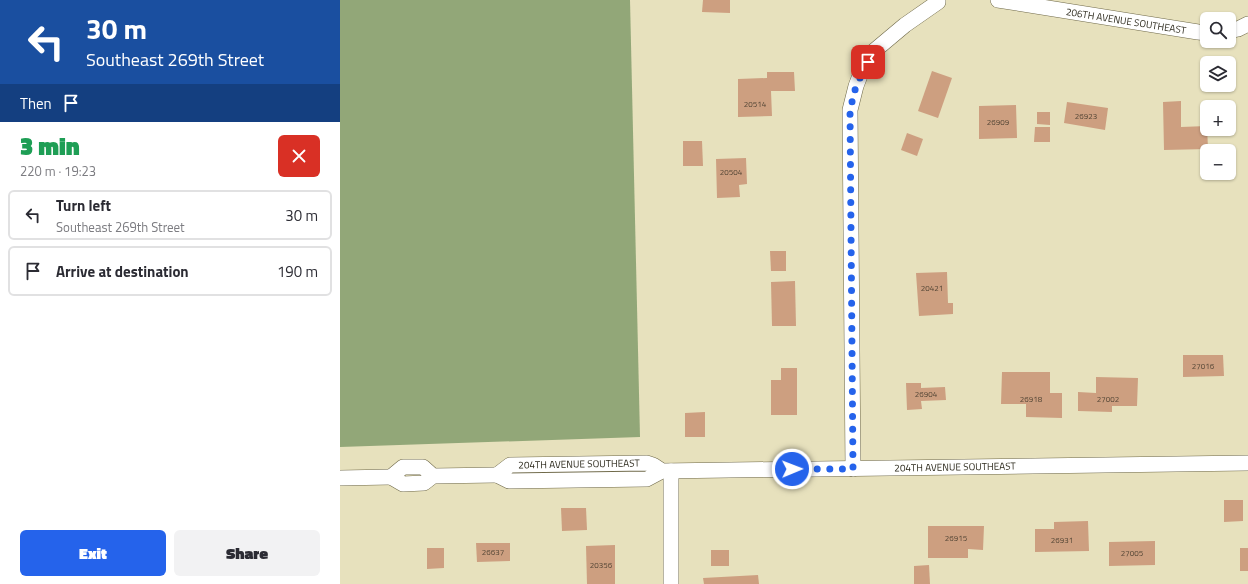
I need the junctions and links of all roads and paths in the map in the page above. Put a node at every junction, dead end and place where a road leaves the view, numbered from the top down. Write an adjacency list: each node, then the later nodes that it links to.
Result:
1 (998, 0): 5 (street, 206TH AVENUE SOUTHEAST)
2 (942, 1): 7 (street)
3 (1248, 24): 4 (street)
4 (1236, 29)
5 (1200, 32)
6 (1248, 463): 7 (street, 204TH AVENUE SOUTHEAST)
7 (853, 469): 8 (street, 204TH AVENUE SOUTHEAST)
8 (666, 471): 9 (street, 204TH AVENUE SOUTHEAST); 10 (street)
9 (340, 478)
10 (671, 584)

